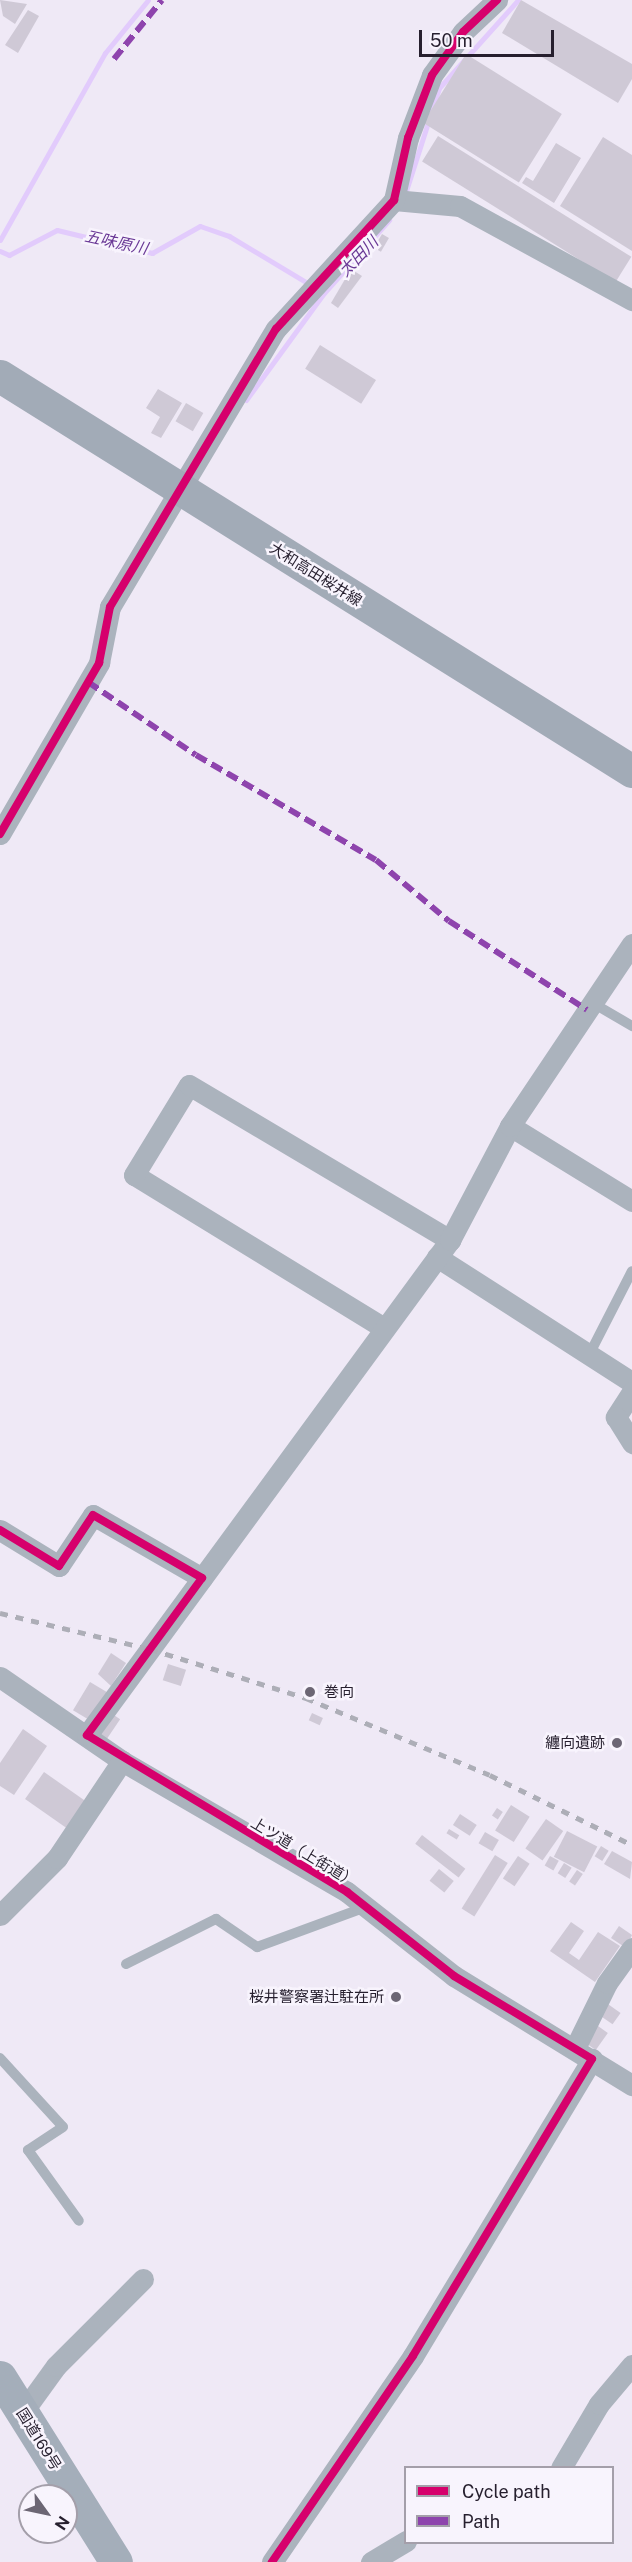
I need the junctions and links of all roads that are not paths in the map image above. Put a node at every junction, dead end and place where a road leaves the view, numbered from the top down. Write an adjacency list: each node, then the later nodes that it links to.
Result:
1 (497, 0): 2 (street)
2 (394, 200): 3 (street); 5 (street)
3 (632, 300)
4 (0, 376): 5 (main road, 大和高田桜井線)
5 (181, 490): 6 (main road, 大和高田桜井線); 7 (street)
6 (632, 771)
7 (0, 834)
8 (632, 944): 9 (street)
9 (591, 1002): 10 (lane); 11 (street)
10 (632, 1026)
11 (510, 1126): 12 (street); 13 (street)
12 (632, 1201)
13 (443, 1249): 15 (street); 15 (street); 16 (street)
14 (632, 1271): 16 (lane)
15 (384, 1328): 21 (street)
16 (589, 1355): 17 (street)
17 (632, 1382)
18 (632, 1392): 19 (street)
19 (632, 1443)
20 (0, 1530): 21 (street)
21 (202, 1578): 23 (street)
22 (0, 1677): 23 (street, 上ツ道（上街道）)
23 (87, 1735): 24 (street, 上ツ道（上街道）)
24 (122, 1761): 25 (street, 上ツ道（上街道）); 26 (street)
25 (366, 1907): 28 (lane); 29 (street, 上ツ道（上街道）)
26 (0, 1916)
27 (632, 1948): 29 (street)
28 (126, 1964)
29 (584, 2053): 31 (street, 上ツ道（上街道）); 40 (street)
30 (0, 2058): 32 (lane)
31 (632, 2085)
32 (79, 2221)
33 (143, 2279): 36 (street)
34 (632, 2365): 37 (street)
35 (0, 2377): 36 (highway, 国道169号)
36 (22, 2413): 39 (highway, 国道169号)
37 (562, 2466)
38 (404, 2542): 41 (street)
39 (116, 2562)
40 (272, 2562)
41 (371, 2562)

